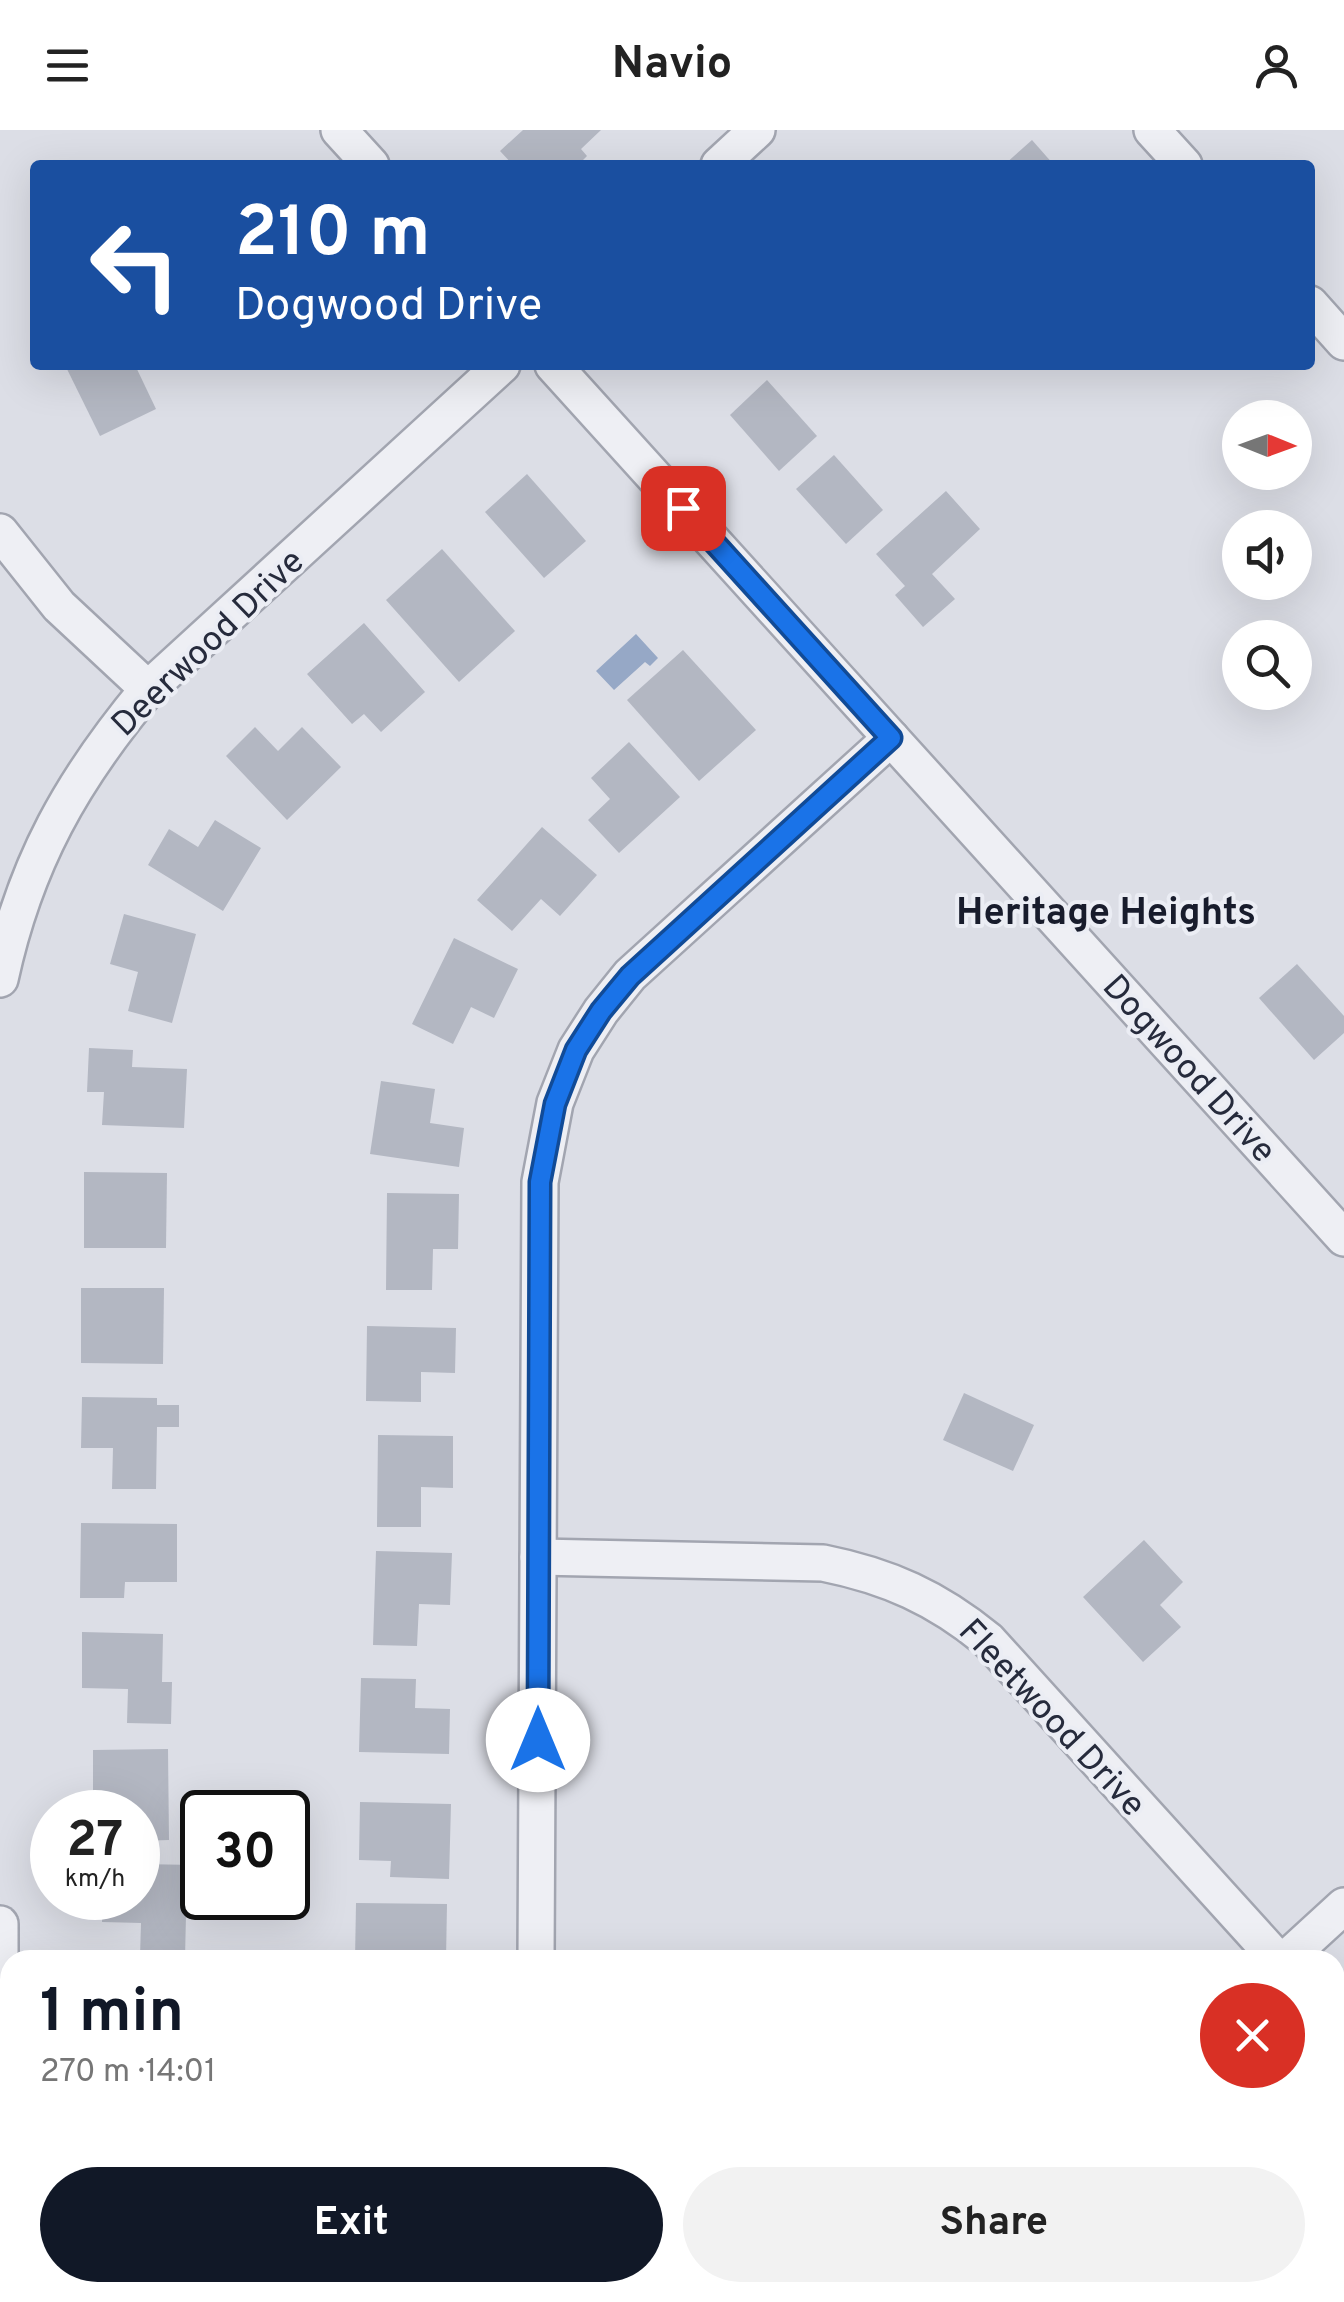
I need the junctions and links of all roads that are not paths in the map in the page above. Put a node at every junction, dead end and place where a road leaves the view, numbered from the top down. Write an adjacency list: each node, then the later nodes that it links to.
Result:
1 (340, 130): 4 (street)
2 (757, 130): 5 (street)
3 (1152, 130): 6 (street)
4 (367, 160)
5 (724, 160)
6 (1179, 160)
7 (1315, 310): 8 (street)
8 (1344, 342)
9 (497, 370): 12 (street, Deerwood Drive)
10 (558, 370): 13 (street, Dogwood Drive)
11 (0, 532): 12 (street)
12 (148, 690): 14 (street, Deerwood Drive)
13 (891, 738): 15 (street, Dogwood Drive); 16 (street)
14 (0, 979)
15 (1344, 1238)
16 (538, 1557): 19 (street); 20 (street, Fleetwood Drive)
17 (1344, 1906): 21 (street)
18 (0, 1924): 22 (street)
19 (536, 1950)
20 (1272, 1950)
21 (1293, 1950)
22 (0, 2193)

